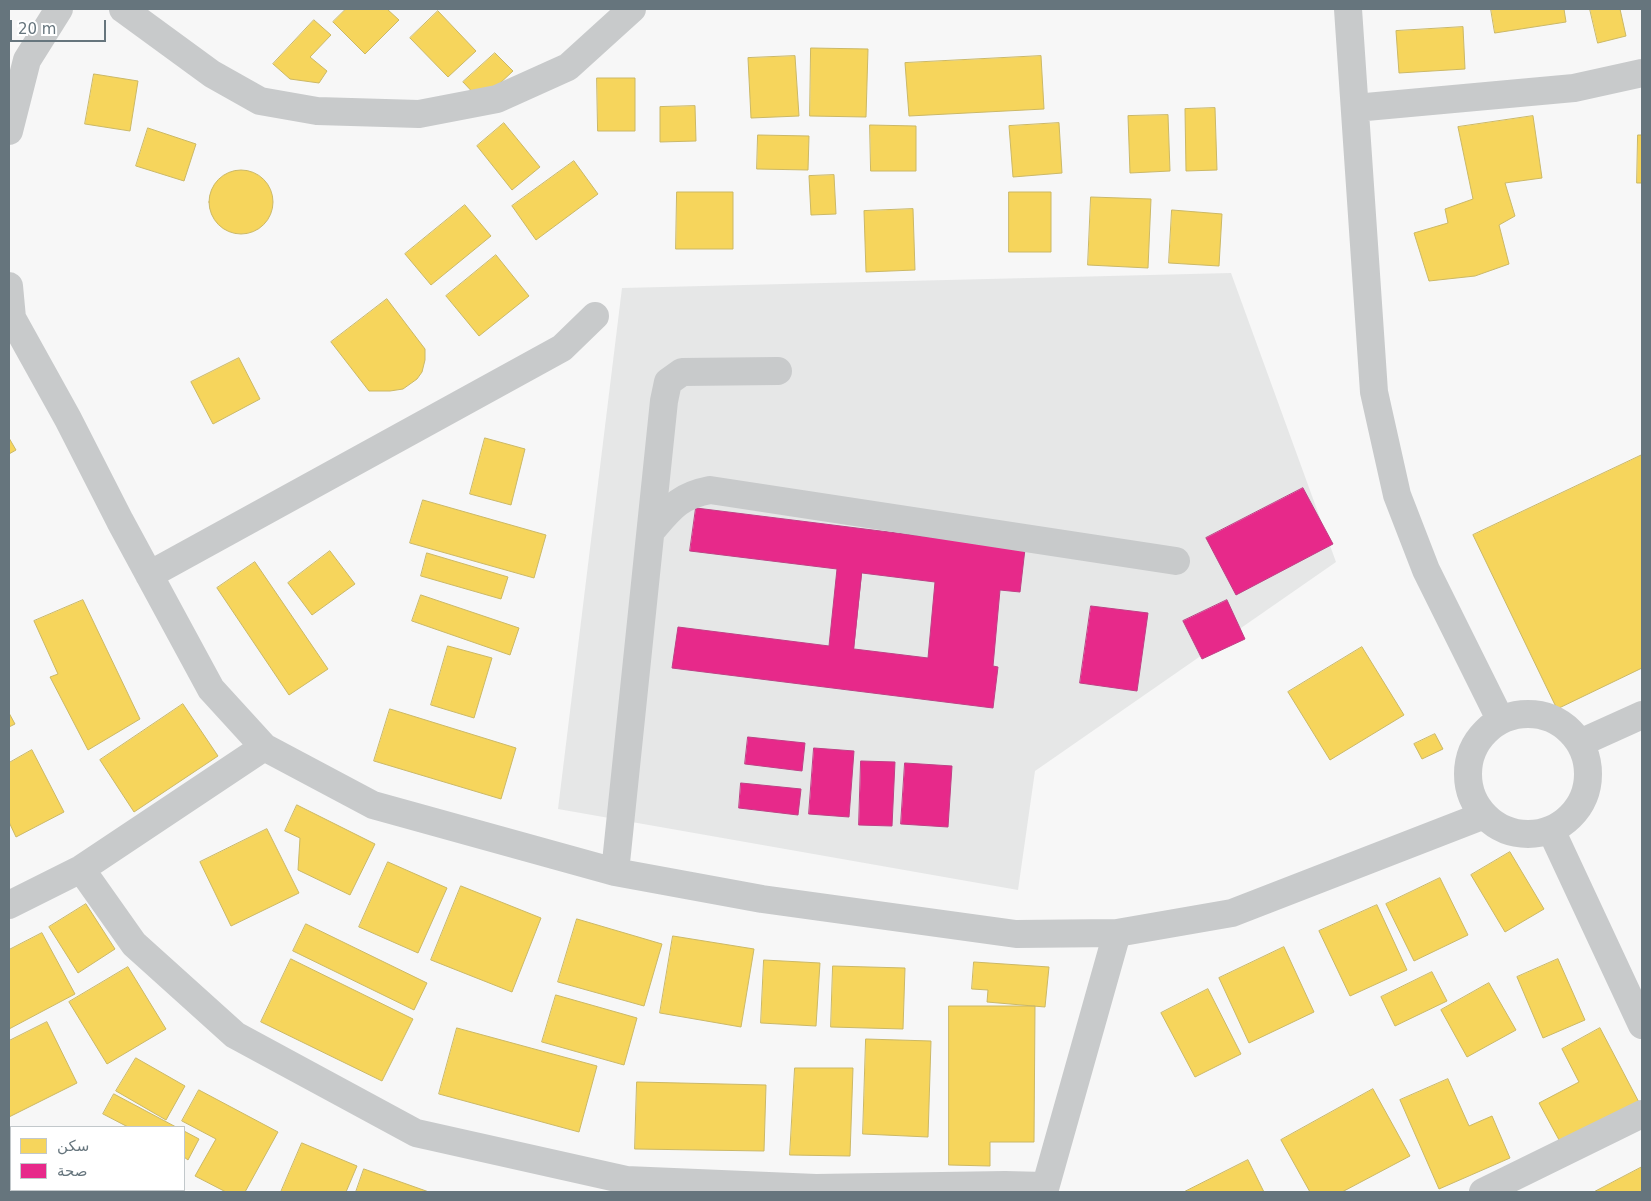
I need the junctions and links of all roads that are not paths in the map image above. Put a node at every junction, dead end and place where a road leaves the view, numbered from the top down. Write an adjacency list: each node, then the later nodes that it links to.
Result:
1 (59, 9): 7 (street)
2 (123, 9): 3 (street)
3 (632, 9)
4 (1348, 9): 6 (street)
5 (1642, 73): 6 (street)
6 (1355, 108): 16 (street)
7 (9, 131)
8 (9, 286): 10 (street)
9 (595, 316): 14 (street)
10 (10, 318): 14 (street)
11 (778, 371): 12 (street)
12 (651, 531): 13 (street); 22 (street)
13 (1176, 561)
14 (149, 574): 18 (street)
15 (1642, 715): 17 (street)
16 (1500, 719): 17 (street); 19 (street)
17 (1580, 743): 20 (street)
18 (264, 747): 21 (street); 22 (street)
19 (1482, 816): 20 (street); 24 (street)
20 (1551, 830): 25 (street)
21 (80, 868): 23 (street); 27 (street)
22 (614, 872): 24 (street)
23 (9, 905)
24 (1117, 933): 27 (street)
25 (1642, 1025)
26 (1642, 1114): 28 (street)
27 (1045, 1189)
28 (1483, 1192)

